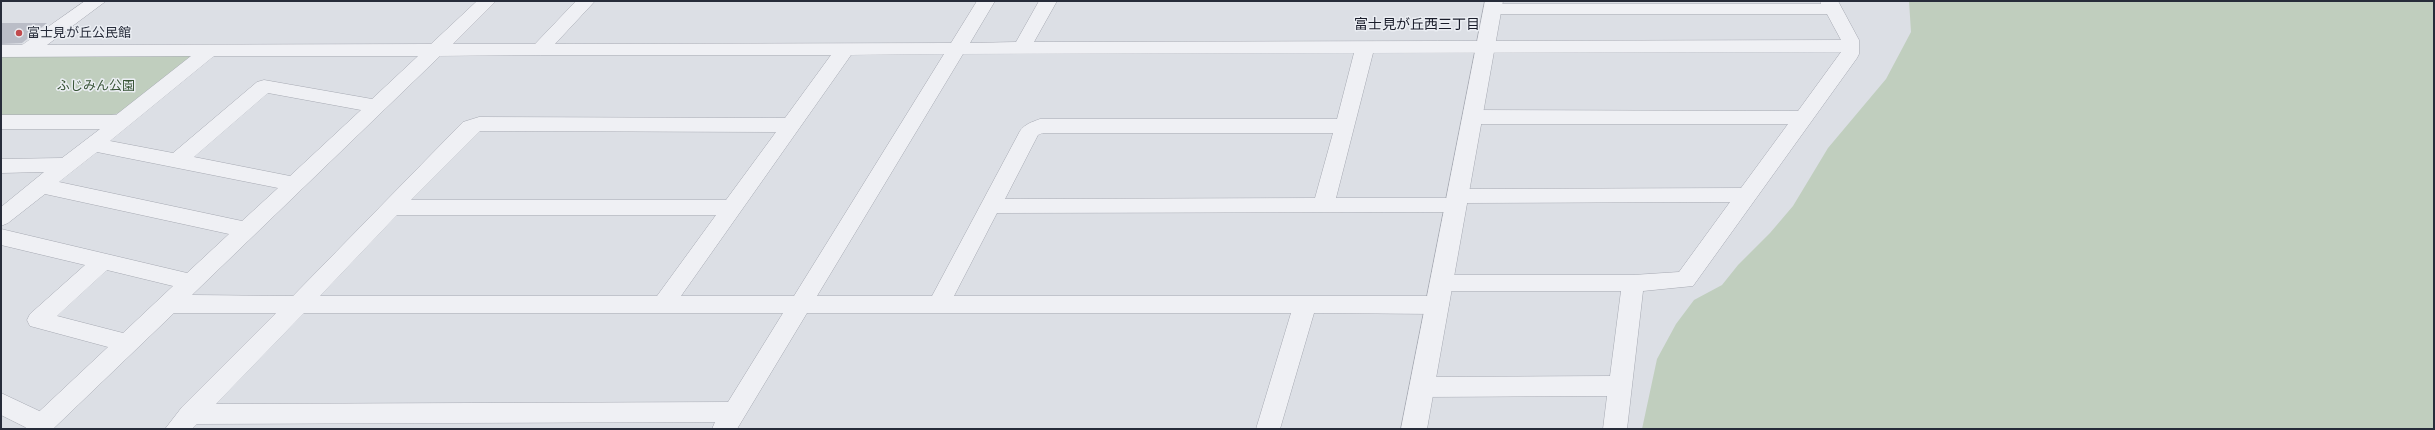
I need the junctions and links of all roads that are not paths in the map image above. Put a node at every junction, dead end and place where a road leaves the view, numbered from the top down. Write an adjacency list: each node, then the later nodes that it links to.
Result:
1 (97, 1): 17 (street)
2 (487, 1): 14 (street)
3 (586, 1): 15 (street)
4 (986, 1): 12 (street)
5 (1048, 1): 13 (street)
6 (1493, 5): 7 (street); 10 (street)
7 (1832, 5): 8 (street)
8 (1851, 46): 10 (street); 21 (street)
9 (1366, 48): 10 (street); 13 (street); 25 (street)
10 (1486, 48): 20 (street)
11 (844, 49): 12 (street); 15 (street); 24 (street)
12 (957, 49): 13 (street); 49 (street)
13 (1021, 49)
14 (435, 50): 15 (street); 18 (street); 19 (street)
15 (539, 50)
16 (1, 51): 17 (street)
17 (26, 51): 18 (street)
18 (209, 51): 23 (street)
19 (376, 106): 27 (street); 30 (street)
20 (1473, 117): 21 (street); 33 (street)
21 (1804, 118): 32 (street)
22 (1, 122): 23 (street)
23 (121, 122): 26 (street)
24 (791, 125): 36 (street); 37 (street)
25 (1345, 126): 34 (street); 35 (street)
26 (93, 144): 27 (street); 28 (street)
27 (177, 161): 30 (street)
28 (67, 165): 29 (street); 31 (street)
29 (1, 166)
30 (294, 184): 39 (street)
31 (42, 186): 38 (street); 39 (street)
32 (1748, 195): 33 (street); 44 (street)
33 (1458, 200): 34 (street); 43 (street)
34 (1324, 205): 35 (street)
35 (990, 206): 48 (street)
36 (732, 207): 37 (street); 47 (street)
37 (391, 208): 46 (street)
38 (1, 218)
39 (246, 230): 42 (street)
40 (1, 237): 41 (street)
41 (103, 261): 42 (street); 52 (street)
42 (191, 282): 45 (street)
43 (1442, 283): 44 (street); 51 (street)
44 (1634, 283): 53 (street)
45 (168, 304): 46 (street); 52 (street)
46 (298, 304): 47 (street); 57 (street)
47 (663, 304): 49 (street)
48 (939, 304): 49 (street); 50 (street)
49 (800, 305): 56 (street)
50 (1305, 305): 51 (street); 59 (street)
51 (1438, 305): 54 (street)
52 (127, 343): 58 (street)
53 (1620, 386): 54 (street); 61 (street)
54 (1423, 387): 60 (street)
55 (1, 402): 58 (street)
56 (729, 421): 57 (street)
57 (184, 422)
58 (40, 426)
59 (1268, 429)
60 (1414, 429)
61 (1615, 429)

